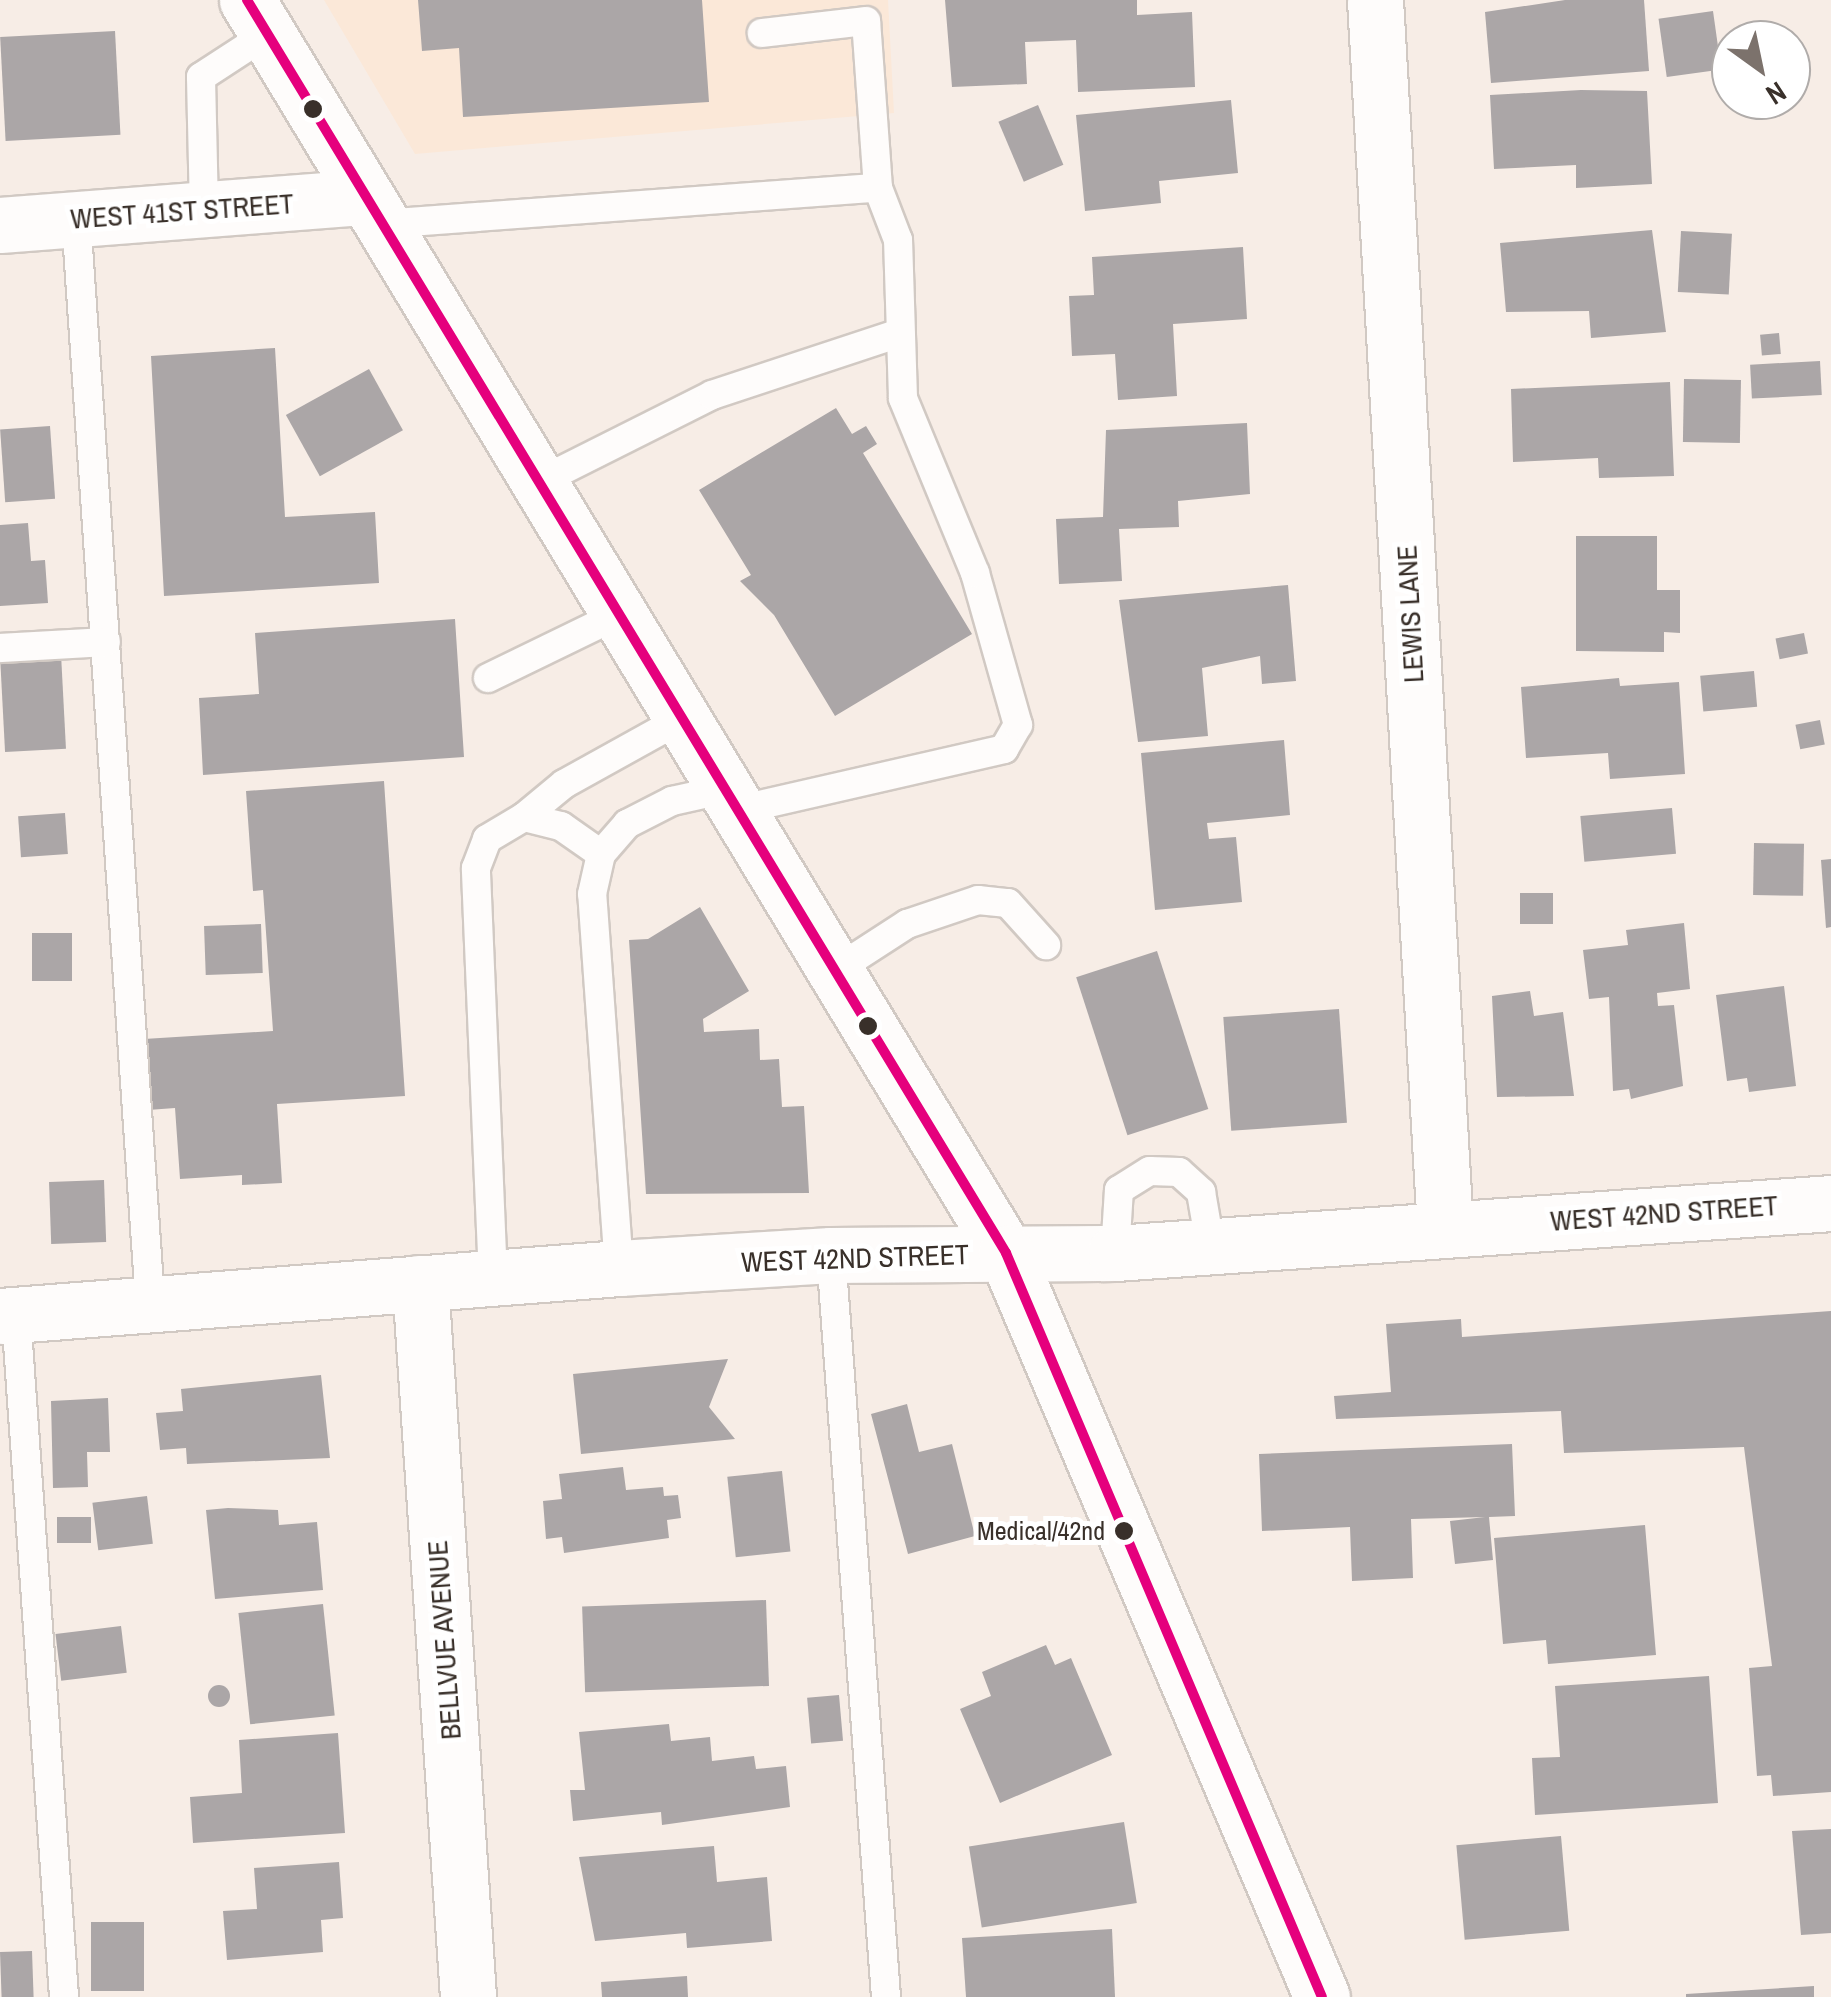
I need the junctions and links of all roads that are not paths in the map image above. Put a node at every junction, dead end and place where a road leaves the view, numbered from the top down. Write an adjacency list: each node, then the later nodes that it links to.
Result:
1 (1375, 0): 22 (street, LEWIS LANE)
2 (257, 17): 5 (lane); 6 (street)
3 (762, 33): 4 (lane)
4 (878, 188): 6 (lane); 9 (lane)
5 (204, 210): 6 (street, WEST 41ST STREET); 7 (street, WEST 41ST STREET)
6 (373, 211): 10 (street)
7 (76, 218): 8 (street, WEST 41ST STREET); 12 (lane)
8 (0, 225)
9 (900, 334): 10 (lane); 16 (lane)
10 (541, 481): 11 (street)
11 (620, 614): 14 (lane); 15 (street)
12 (106, 642): 13 (lane); 30 (lane)
13 (0, 648)
14 (488, 678)
15 (683, 718): 16 (street); 17 (lane)
16 (732, 799): 18 (lane); 20 (street)
17 (524, 817): 18 (lane); 28 (lane)
18 (601, 854): 27 (lane)
19 (1046, 945): 20 (lane)
20 (836, 970): 24 (street)
21 (1831, 1203): 22 (street, WEST 42ND STREET)
22 (1446, 1228): 23 (street, WEST 42ND STREET)
23 (1210, 1244): 25 (street, WEST 42ND STREET); 25 (lane)
24 (1006, 1253): 25 (street, WEST 42ND STREET); 26 (street, WEST 42ND STREET); 35 (street)
25 (1115, 1253)
26 (832, 1255): 27 (street, WEST 42ND STREET); 34 (lane)
27 (620, 1268): 28 (street, WEST 42ND STREET)
28 (493, 1278): 29 (street, WEST 42ND STREET)
29 (420, 1283): 30 (street, WEST 42ND STREET); 33 (street, BELLVUE AVENUE)
30 (150, 1300): 31 (street, WEST 42ND STREET)
31 (8, 1315): 32 (lane)
32 (64, 1997)
33 (468, 1997)
34 (886, 1997)
35 (1322, 1997)

